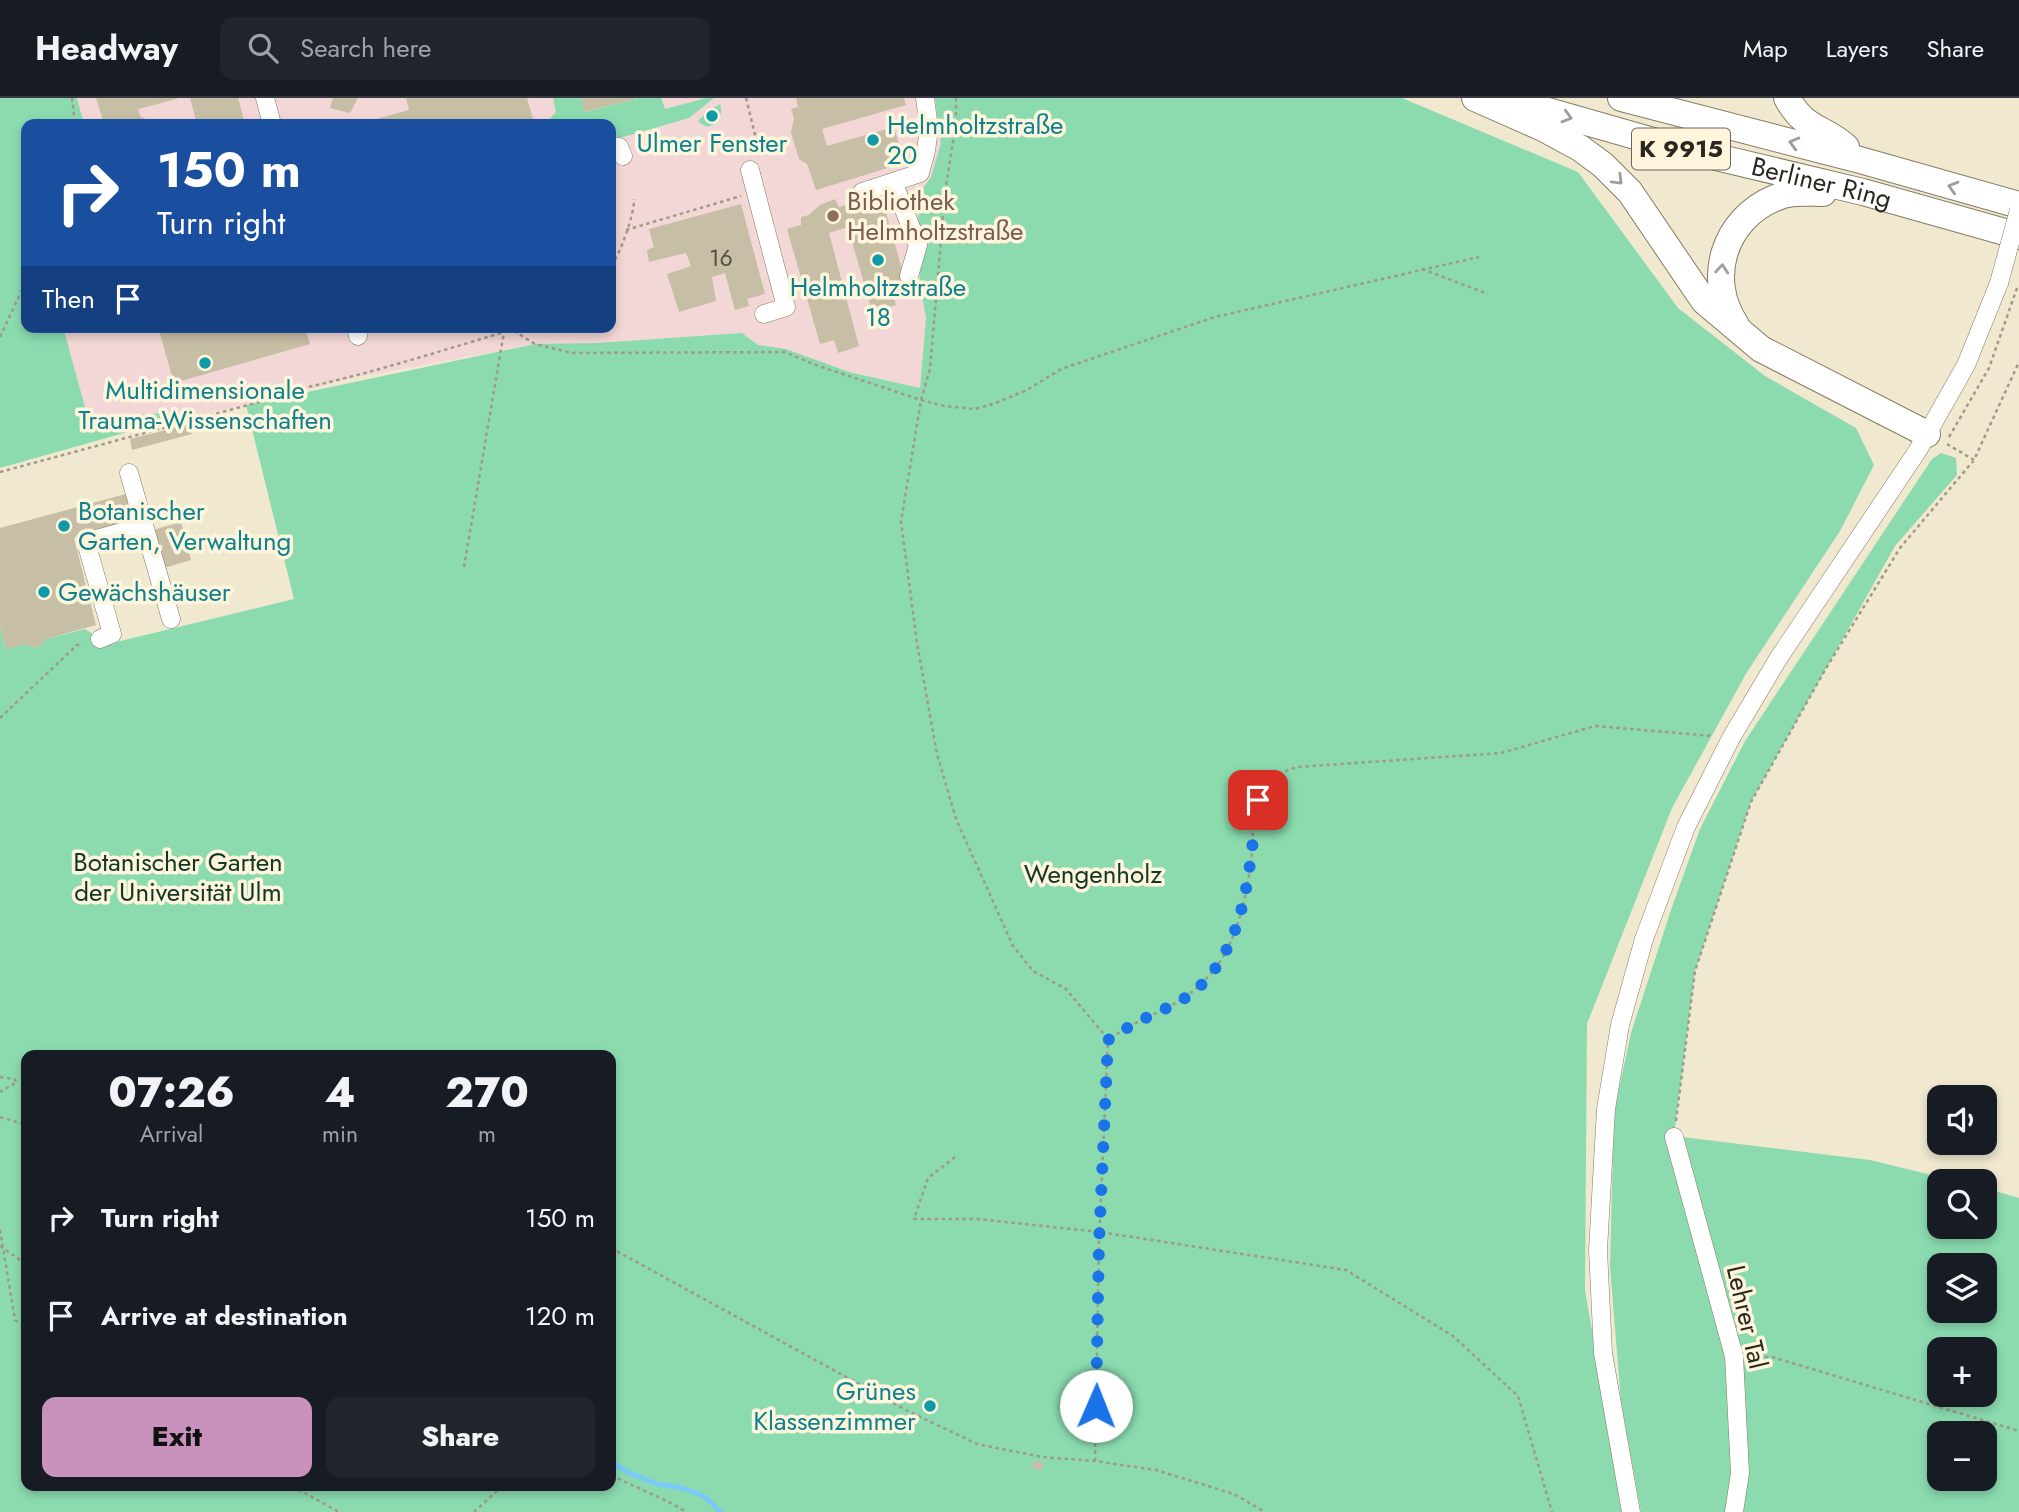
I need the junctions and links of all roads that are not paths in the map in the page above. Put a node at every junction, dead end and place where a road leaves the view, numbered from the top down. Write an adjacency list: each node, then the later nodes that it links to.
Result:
1 (265, 98): 7 (street)
2 (925, 98): 10 (street)
3 (1475, 98): 17 (highway, one-way to 17)
4 (1501, 98): 12 (highway, Berliner Ring / K 9915, one-way to 12)
5 (1621, 98): 8 (highway, Berliner Ring / K 9915, one-way to 5)
6 (1787, 98): 8 (highway)
7 (271, 119)
8 (1860, 160): 13 (highway, Berliner Ring / K 9915, one-way to 8)
9 (751, 176): 16 (street)
10 (893, 182): 11 (street); 15 (street)
11 (862, 192)
12 (1863, 192): 14 (highway, Berliner Ring / K 9915); 17 (highway, one-way to 12)
13 (2019, 208): 18 (street, bridge)
14 (2019, 236)
15 (909, 276)
16 (764, 314)
17 (1741, 332): 18 (highway)
18 (1936, 439): 24 (street)
19 (129, 473): 20 (street)
20 (144, 526): 21 (street); 22 (street)
21 (171, 619)
22 (100, 639)
23 (1674, 1137): 25 (street, Lehrer Tal)
24 (1631, 1512)
25 (1734, 1512)

